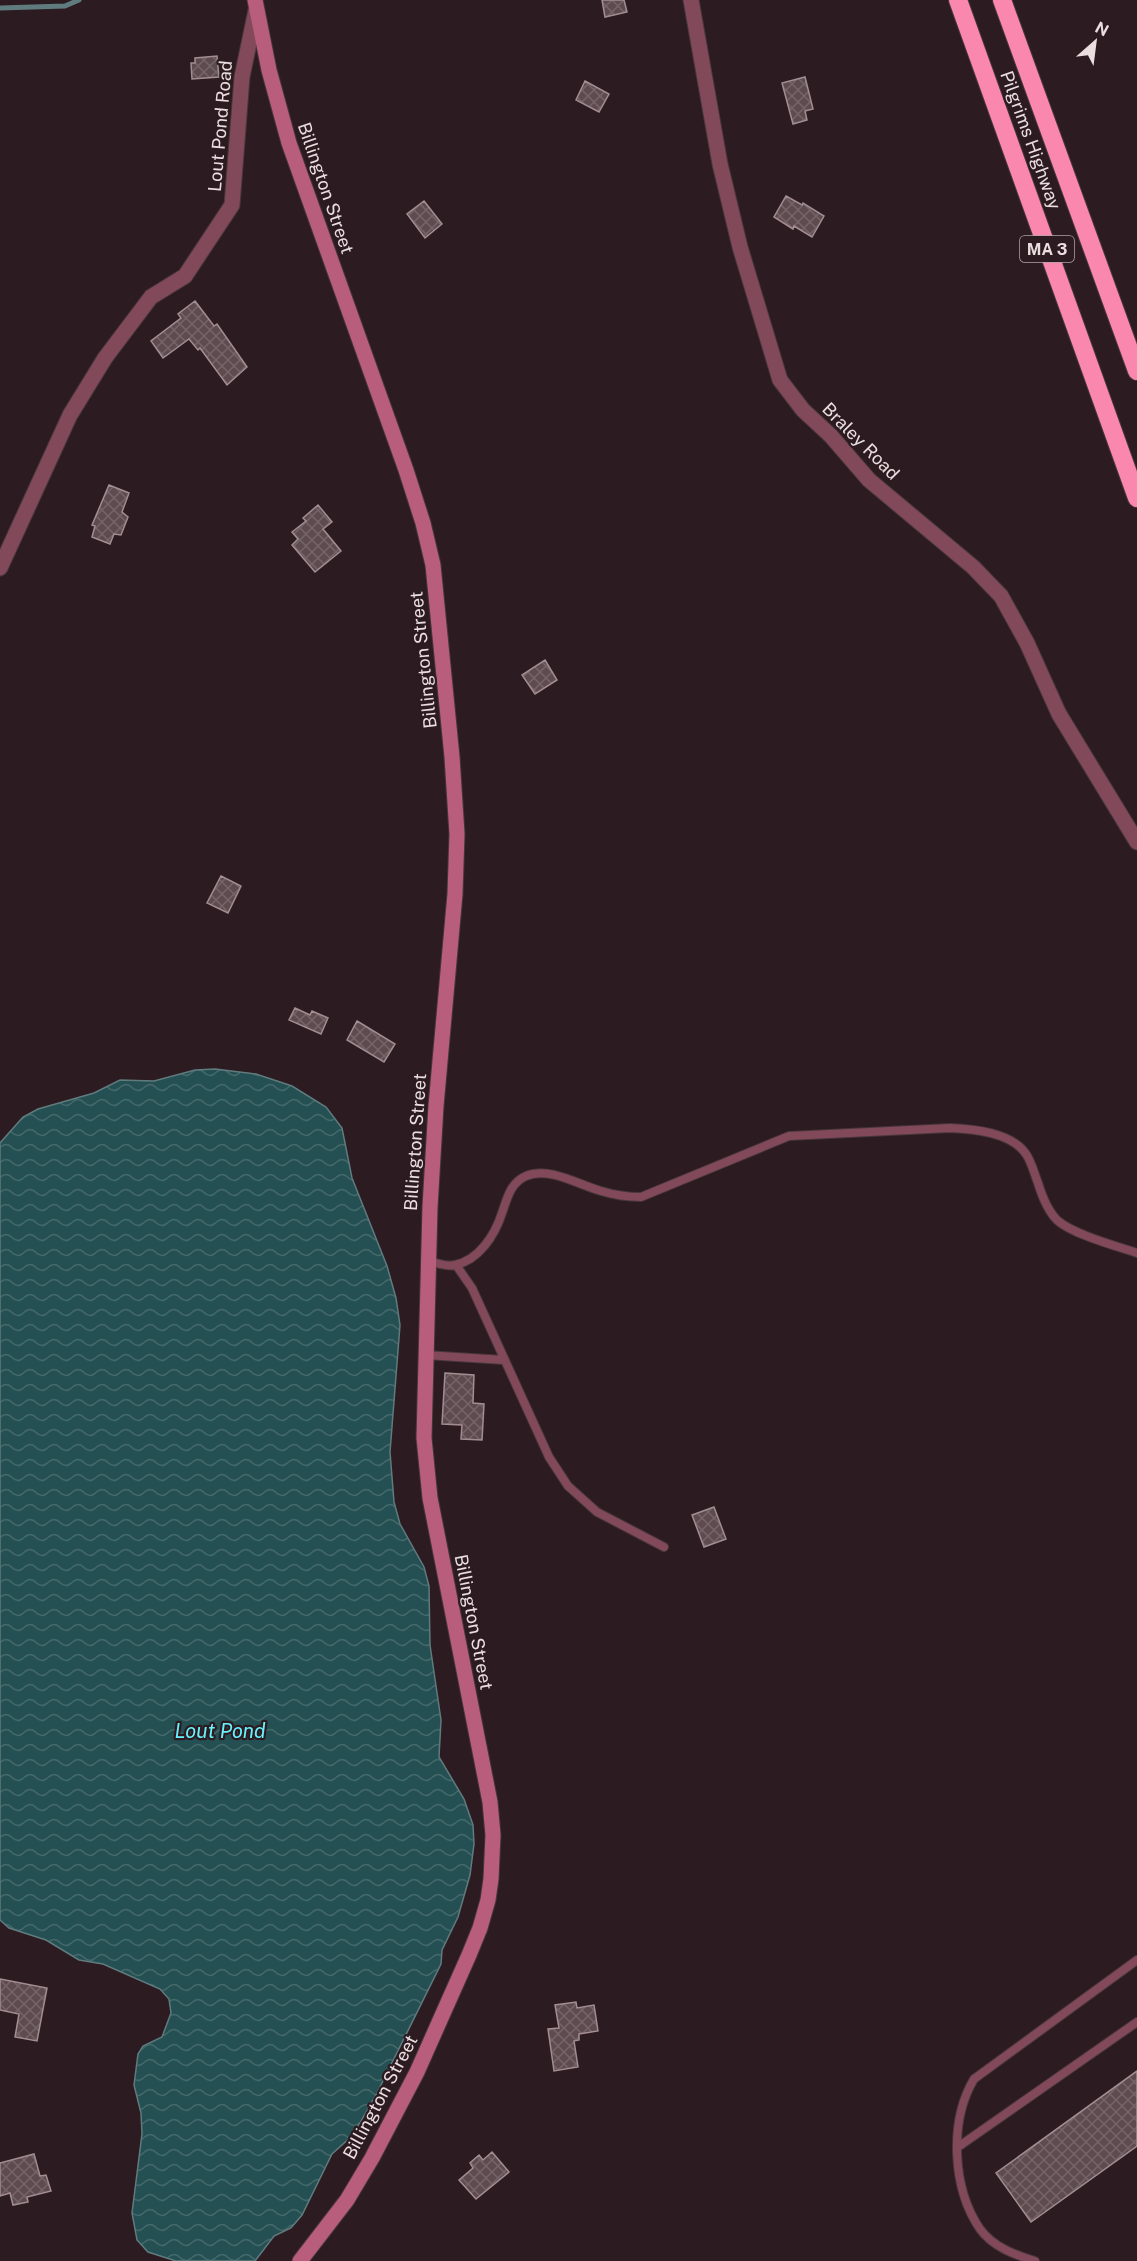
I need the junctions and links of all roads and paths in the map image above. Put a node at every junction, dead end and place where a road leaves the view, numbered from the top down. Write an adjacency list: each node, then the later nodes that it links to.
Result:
1 (691, 0): 8 (street, Braley Road)
2 (958, 0): 6 (highway, Pilgrims Highway / MA 3)
3 (1002, 0): 5 (highway, Pilgrims Highway / MA 3)
4 (255, 5): 7 (street, Lout Pond Road); 10 (street, Billington Street)
5 (1137, 371)
6 (1137, 498)
7 (0, 568)
8 (1137, 842)
9 (1137, 1253): 11 (lane)
10 (428, 1261): 11 (lane); 12 (street, Billington Street)
11 (456, 1265): 13 (lane)
12 (425, 1355): 13 (lane); 18 (street, Billington Street)
13 (504, 1360): 14 (lane)
14 (664, 1547)
15 (1136, 1962): 17 (lane)
16 (1137, 2022): 17 (lane)
17 (958, 2147): 19 (lane)
18 (300, 2261)
19 (1035, 2261)

